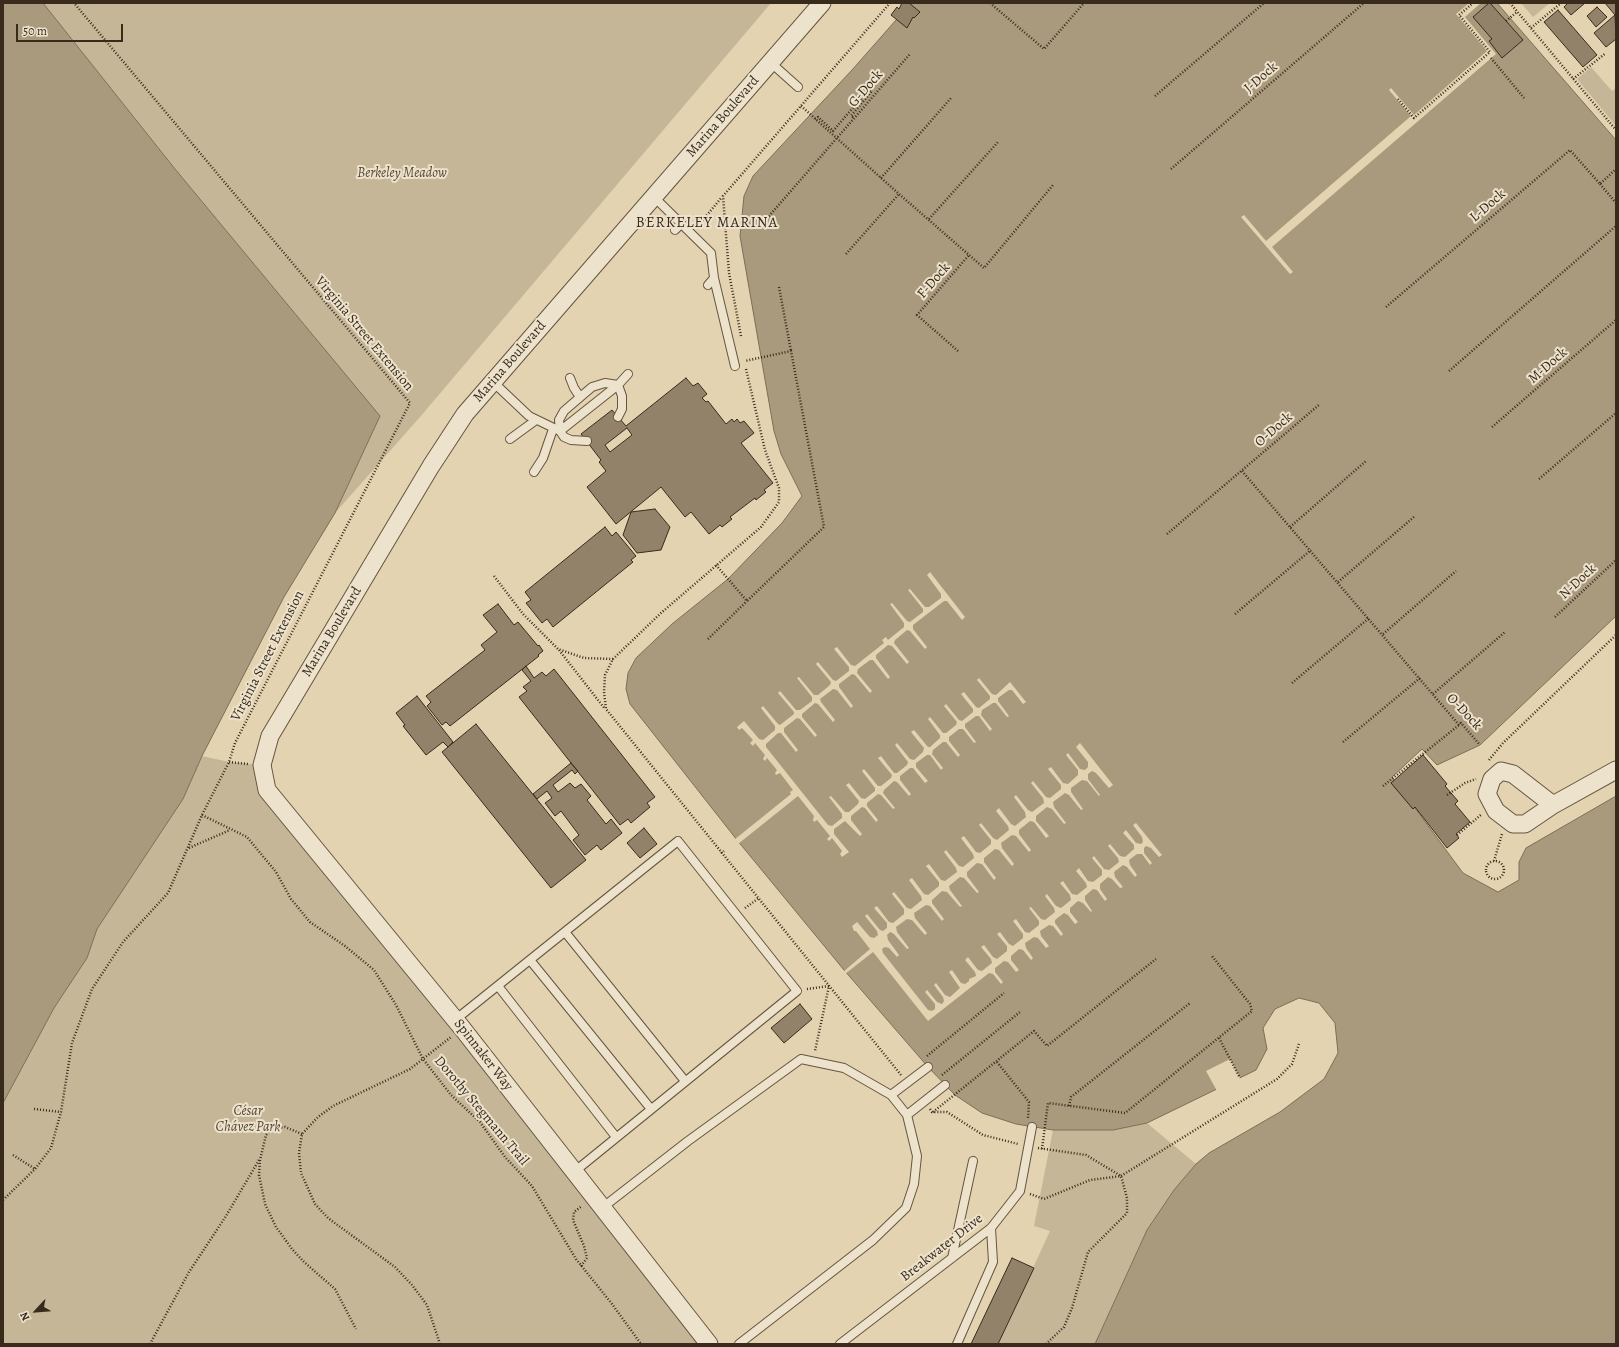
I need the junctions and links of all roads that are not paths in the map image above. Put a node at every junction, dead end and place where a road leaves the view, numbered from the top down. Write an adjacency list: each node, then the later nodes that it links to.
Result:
1 (822, 3): 2 (street, Marina Boulevard)
2 (770, 62): 3 (lane); 4 (street, Marina Boulevard)
3 (798, 87)
4 (654, 197): 5 (lane); 12 (street, Marina Boulevard)
5 (681, 224): 6 (lane); 7 (lane)
6 (675, 230)
7 (714, 278): 8 (lane); 9 (lane)
8 (708, 285)
9 (735, 366)
10 (628, 374): 13 (lane)
11 (570, 378): 14 (lane)
12 (492, 381): 16 (lane); 21 (street, Marina Boulevard)
13 (618, 385): 14 (lane); 15 (lane); 17 (lane)
14 (580, 397): 17 (lane)
15 (618, 417)
16 (536, 420): 17 (lane); 18 (lane)
17 (557, 430): 19 (lane); 20 (lane)
18 (510, 439)
19 (586, 441)
20 (534, 472)
21 (262, 765): 27 (street, Spinnaker Way)
22 (1616, 770): 23 (street)
23 (1553, 805): 23 (street)
24 (565, 932): 25 (lane); 29 (lane); 29 (lane)
25 (530, 960): 26 (lane); 32 (lane)
26 (498, 986): 27 (lane); 35 (lane)
27 (459, 1024): 37 (street, Spinnaker Way)
28 (928, 1067): 31 (lane)
29 (685, 1081): 32 (lane)
30 (945, 1085): 33 (lane)
31 (891, 1095): 33 (lane); 38 (lane)
32 (651, 1109): 35 (lane)
33 (907, 1115): 42 (lane)
34 (1029, 1126): 39 (lane, Breakwater Drive)
35 (616, 1137): 37 (lane)
36 (973, 1161): 40 (lane)
37 (574, 1172): 38 (street, Spinnaker Way)
38 (598, 1202): 41 (street, Spinnaker Way)
39 (991, 1228): 40 (lane, Breakwater Drive); 44 (lane)
40 (952, 1258): 43 (lane, Breakwater Drive)
41 (709, 1344)
42 (739, 1344)
43 (840, 1344)
44 (957, 1344)

